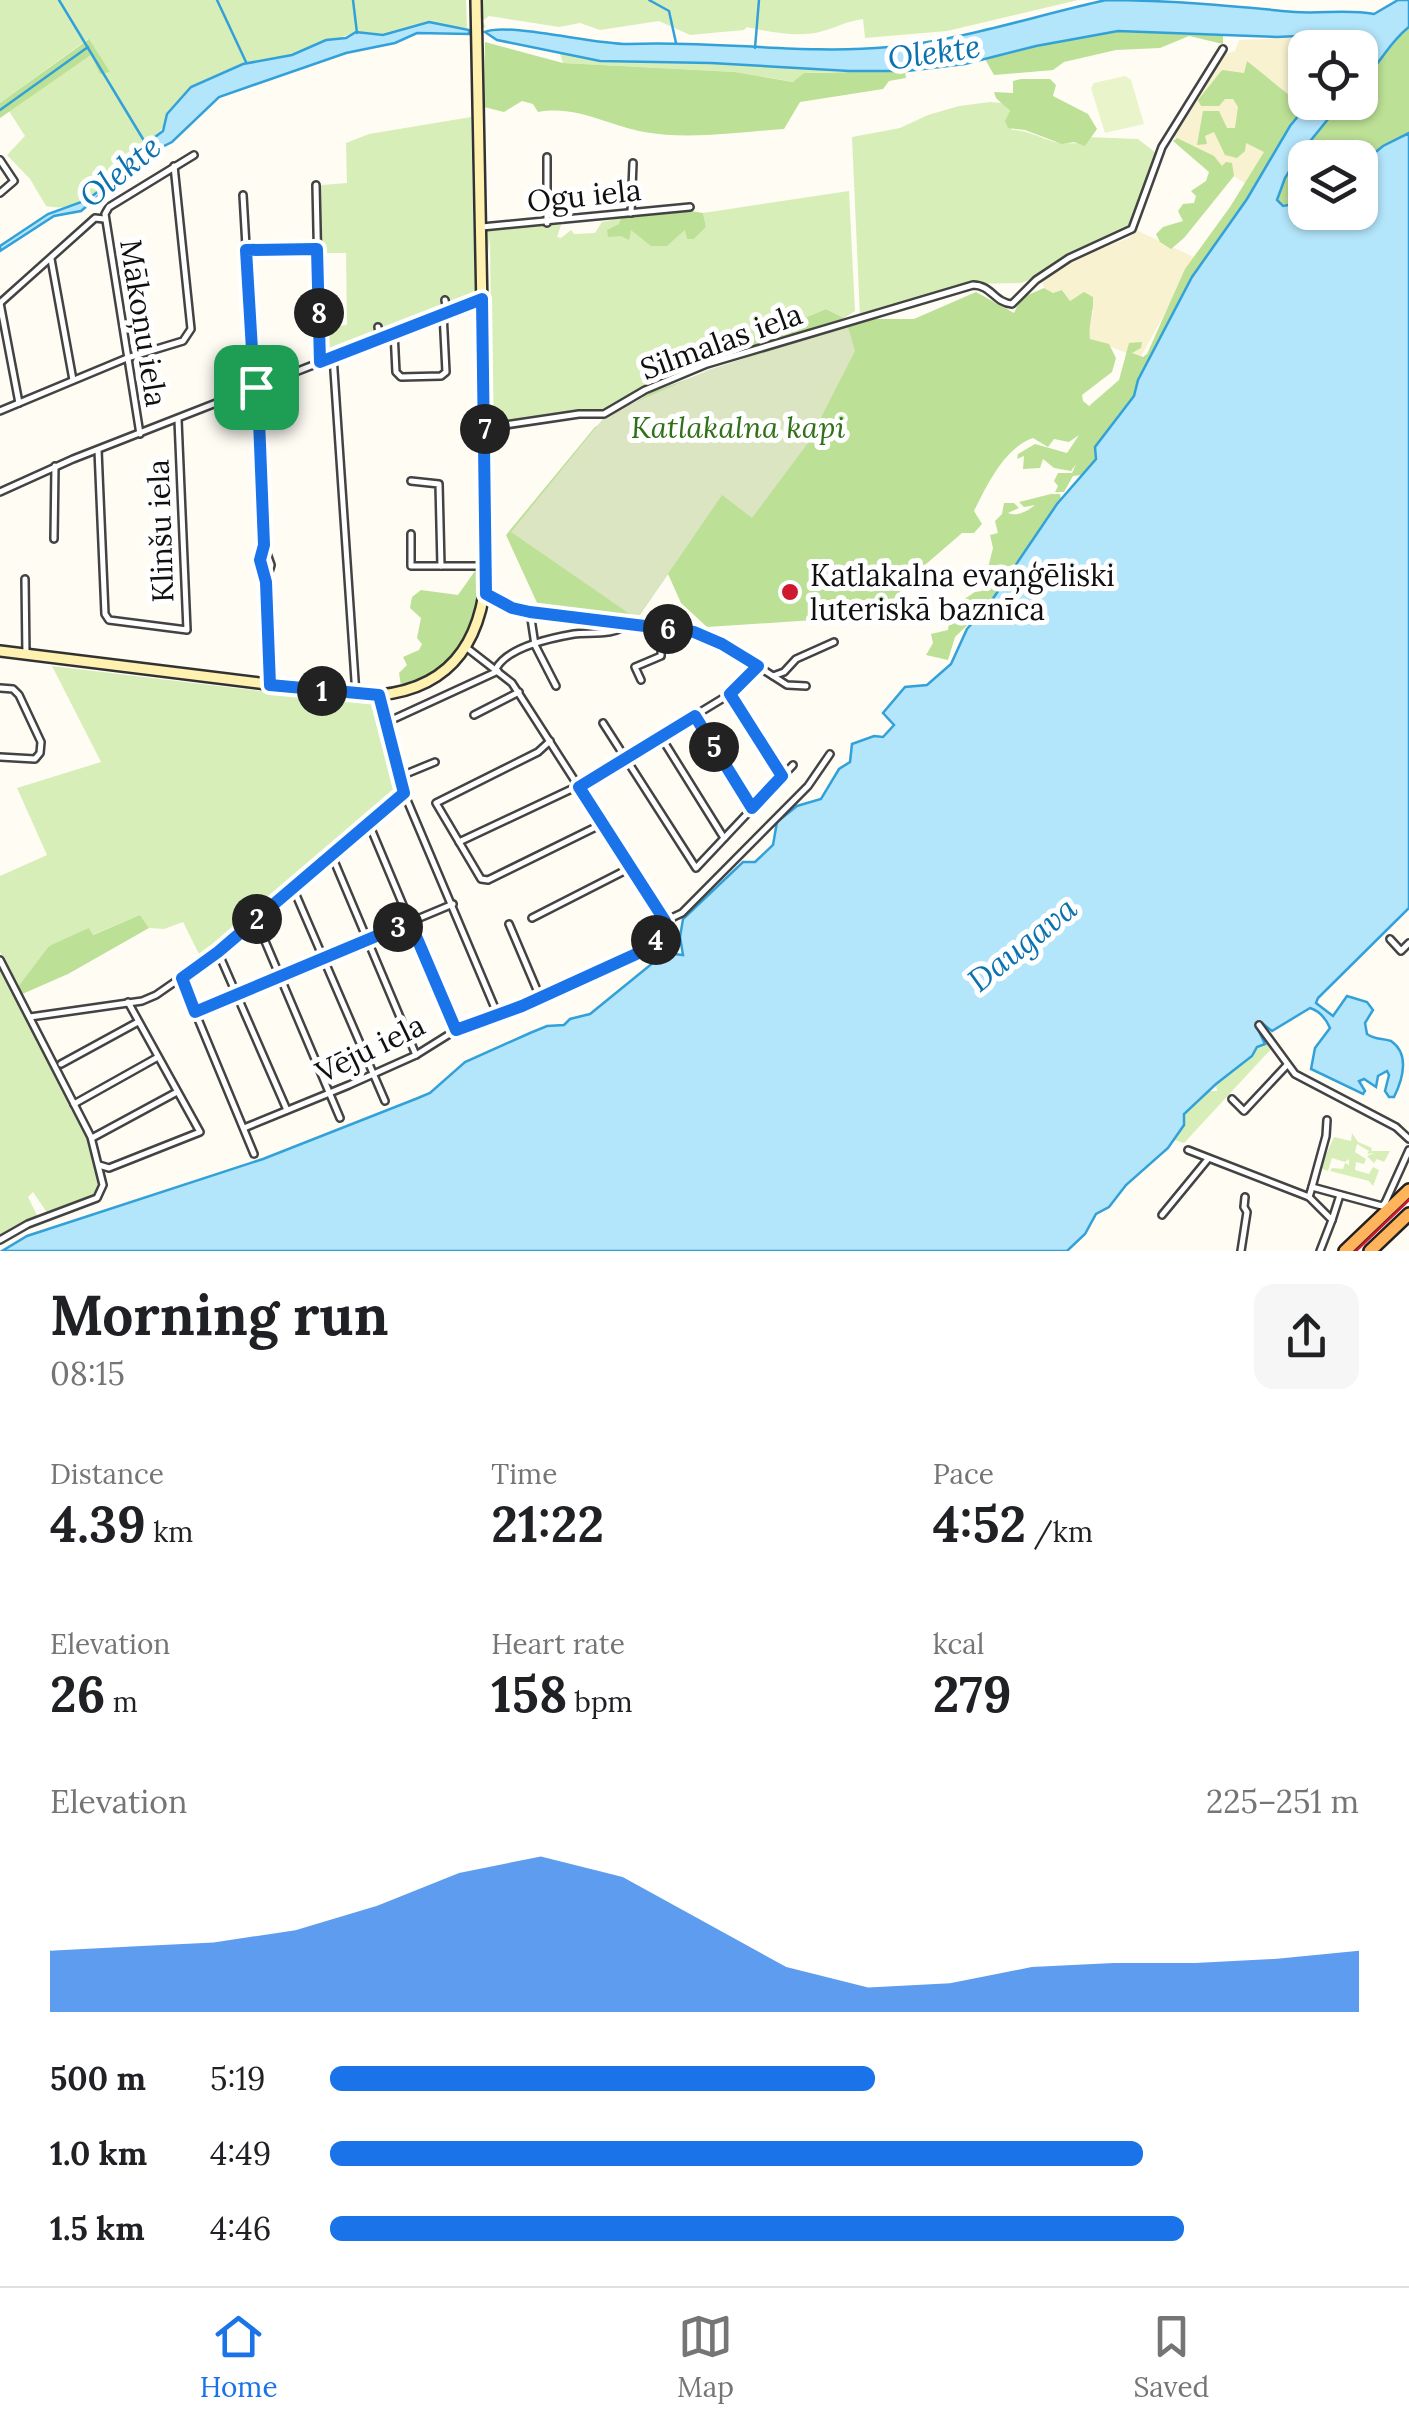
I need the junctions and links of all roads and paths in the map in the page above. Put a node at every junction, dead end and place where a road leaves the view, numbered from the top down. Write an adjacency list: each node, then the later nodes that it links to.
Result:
1 (476, 0): 15 (main road)
2 (1223, 50): 34 (street, Silmalas iela)
3 (194, 155): 7 (street, Mākoņu iela)
4 (547, 157): 14 (street)
5 (0, 160): 9 (street)
6 (634, 164): 12 (street)
7 (174, 166): 13 (street, Mākoņu iela); 27 (street)
8 (316, 185): 16 (street)
9 (0, 193)
10 (243, 195): 17 (street)
11 (690, 207): 12 (street, Ogu iela)
12 (630, 214): 14 (street, Ogu iela)
13 (104, 218): 18 (street, Mākoņu iela); 27 (street, Mākoņu iela)
14 (548, 222): 15 (street, Ogu iela)
15 (482, 227): 19 (main road)
16 (317, 249): 17 (street); 28 (street)
17 (246, 250): 30 (street)
18 (51, 258): 21 (street, Mākoņu iela); 29 (street)
19 (482, 299): 22 (street); 34 (main road)
20 (445, 300): 22 (street)
21 (0, 303): 31 (street)
22 (445, 312): 24 (street); 24 (street)
23 (378, 327): 25 (street)
24 (394, 332): 25 (street)
25 (380, 337): 26 (street)
26 (333, 356): 28 (street); 64 (street)
27 (127, 358): 29 (street); 35 (street, Mākoņu iela)
28 (320, 362): 30 (street)
29 (73, 380): 31 (street)
30 (256, 387): 33 (street); 58 (street)
31 (20, 403): 32 (street)
32 (0, 411)
33 (178, 420): 35 (street); 36 (street, Klinšu iela)
34 (485, 428): 43 (main road)
35 (140, 434): 36 (street)
36 (98, 450): 37 (street)
37 (55, 466): 39 (street); 41 (street)
38 (412, 481): 42 (street)
39 (0, 492)
40 (411, 534): 42 (street)
41 (54, 539)
42 (441, 566): 43 (street)
43 (487, 566): 45 (main road)
44 (25, 578): 53 (street)
45 (486, 594): 46 (street); 51 (main road)
46 (530, 612): 47 (street); 50 (street)
47 (626, 624): 48 (street); 50 (street)
48 (662, 628): 54 (street); 57 (street)
49 (834, 642): 56 (street)
50 (535, 645): 55 (street); 59 (street)
51 (468, 648): 55 (street); 65 (main road)
52 (0, 650): 53 (main road)
53 (26, 654): 58 (main road)
54 (758, 666): 56 (street); 63 (street)
55 (497, 670): 62 (street); 68 (street)
56 (773, 676): 60 (street)
57 (641, 680)
58 (270, 685): 64 (main road)
59 (556, 686)
60 (806, 686)
61 (0, 688): 73 (street)
62 (519, 692): 66 (street); 71 (street)
63 (730, 694): 67 (street); 78 (street)
64 (356, 695): 65 (main road)
65 (379, 695): 68 (street)
66 (474, 715)
67 (695, 716): 70 (street); 81 (street)
68 (386, 722): 77 (street)
69 (604, 723): 74 (street)
70 (661, 737): 74 (street); 84 (street)
71 (550, 741): 79 (street); 85 (street)
72 (830, 754): 92 (street, Vēju iela)
73 (0, 757)
74 (626, 758): 79 (street); 84 (street)
75 (435, 762): 77 (street)
76 (793, 766): 78 (street)
77 (401, 776): 80 (street)
78 (782, 776): 81 (street)
79 (578, 786): 83 (street); 85 (street)
80 (404, 793): 82 (street); 89 (street)
81 (752, 808): 84 (street)
82 (369, 824): 86 (street); 93 (street)
83 (602, 824): 85 (street); 87 (street)
84 (724, 838)
85 (459, 842)
86 (332, 856): 88 (street); 96 (street)
87 (630, 868): 90 (street); 92 (street)
88 (293, 888): 91 (street); 99 (street)
89 (453, 904): 93 (street); 107 (street)
90 (532, 918)
91 (256, 920): 98 (street); 101 (street)
92 (665, 921): 104 (street, Vēju iela)
93 (410, 922): 96 (street); 111 (street)
94 (509, 924): 104 (street)
95 (1390, 939): 97 (street)
96 (367, 940): 99 (street); 112 (street)
97 (1409, 943)
98 (218, 952): 102 (street); 103 (street)
99 (324, 958): 101 (street); 116 (street)
100 (0, 960): 108 (street)
101 (280, 976): 103 (street); 118 (street)
102 (182, 978): 105 (street); 106 (street)
103 (238, 994): 106 (street); 122 (street)
104 (540, 997): 107 (street, Vēju iela)
105 (128, 1002): 108 (street); 109 (street)
106 (195, 1012): 125 (street)
107 (497, 1013): 111 (street, Vēju iela)
108 (30, 1016): 121 (street)
109 (138, 1022): 113 (street); 114 (street)
110 (1259, 1025): 115 (street)
111 (456, 1030): 112 (street, Vēju iela)
112 (416, 1055): 116 (street, Vēju iela)
113 (158, 1058): 117 (street); 121 (street)
114 (61, 1064)
115 (1287, 1065): 119 (street); 127 (street)
116 (373, 1073): 118 (street, Vēju iela); 120 (street)
117 (177, 1092): 126 (street); 132 (street)
118 (330, 1094): 122 (street, Vēju iela); 123 (street)
119 (1232, 1099)
120 (385, 1102)
121 (74, 1104): 126 (street)
122 (288, 1110): 125 (street, Vēju iela)
123 (340, 1118)
124 (1327, 1120): 133 (street)
125 (244, 1128): 130 (street)
126 (92, 1138): 132 (street)
127 (1409, 1140)
128 (1188, 1150): 131 (street)
129 (1409, 1150): 138 (street)
130 (254, 1154)
131 (1208, 1159): 136 (street); 140 (street)
132 (99, 1165): 142 (street)
133 (1312, 1188): 135 (street); 136 (street)
134 (1409, 1190): 138 (highway)
135 (1340, 1195): 138 (street); 141 (street)
136 (1309, 1196): 141 (street)
137 (1244, 1197): 143 (street)
138 (1388, 1206): 145 (highway)
139 (1409, 1214): 146 (highway)
140 (1162, 1215)
141 (1332, 1220): 144 (street)
142 (0, 1240)
143 (1242, 1251)
144 (1320, 1251)
145 (1345, 1251)
146 (1370, 1251)

